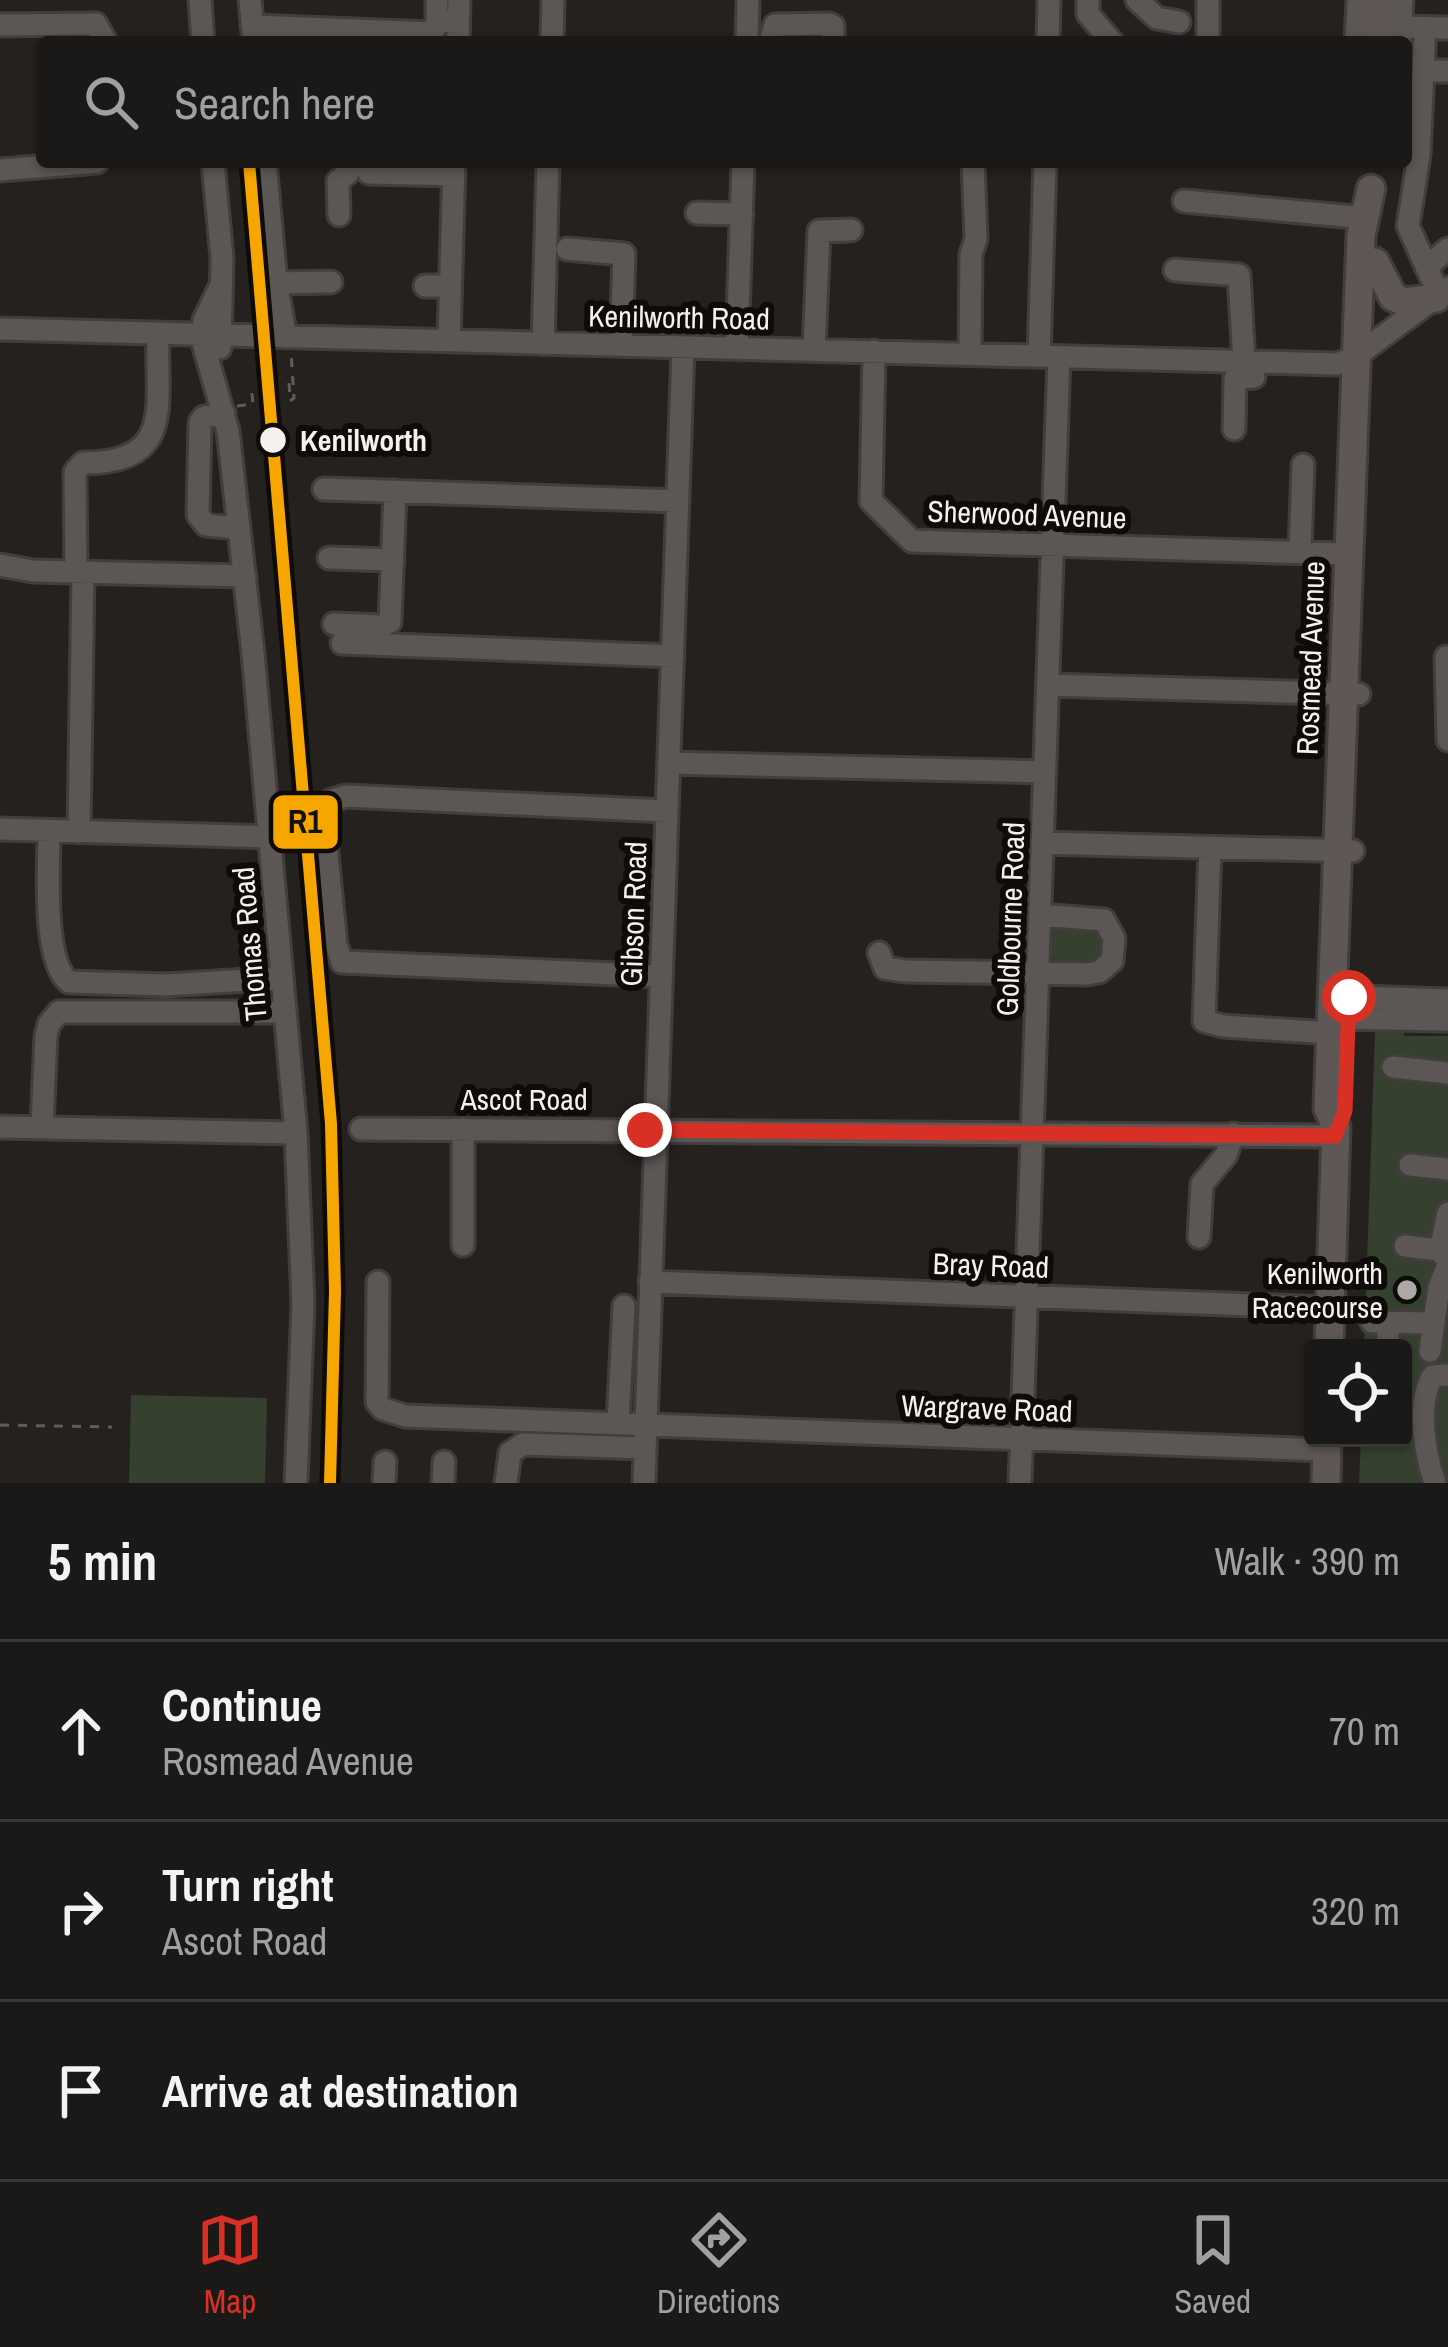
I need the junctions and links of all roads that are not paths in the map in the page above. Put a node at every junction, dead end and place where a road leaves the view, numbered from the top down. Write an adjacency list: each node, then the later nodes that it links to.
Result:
1 (12, 0): 15 (street)
2 (200, 0): 20 (street)
3 (250, 0): 18 (street)
4 (553, 0): 21 (street)
5 (748, 0): 22 (street)
6 (1049, 0): 25 (street)
7 (1088, 0): 26 (street)
8 (1358, 0): 28 (street)
9 (1380, 0): 29 (main road)
10 (1402, 0): 30 (street)
11 (1142, 2): 14 (street)
12 (1208, 3): 27 (street)
13 (450, 17): 18 (street)
14 (1179, 22)
15 (7, 24): 19 (street)
16 (1425, 28): 17 (street); 31 (street); 32 (street)
17 (1448, 28)
18 (253, 34)
19 (103, 36)
20 (203, 36)
21 (552, 36)
22 (747, 36)
23 (772, 36): 24 (street)
24 (833, 36)
25 (1048, 36)
26 (1107, 36)
27 (1208, 36)
28 (1356, 36)
29 (1393, 36)
30 (1393, 36)
31 (1397, 36)
32 (1423, 71): 33 (street); 55 (street)
33 (1448, 71)
34 (36, 167): 44 (street)
35 (213, 168): 64 (street)
36 (266, 168): 57 (street)
37 (348, 168): 49 (street)
38 (369, 168): 43 (street)
39 (548, 168): 67 (street)
40 (743, 168): 48 (street)
41 (973, 168): 74 (street)
42 (1045, 168): 75 (street, Goldbourne Road)
43 (454, 169): 60 (street)
44 (0, 170)
45 (1372, 176): 50 (main road, Rosmead Avenue); 54 (main road, Rosmead Avenue)
46 (1184, 201): 50 (street)
47 (698, 213): 48 (street)
48 (742, 214): 70 (street)
49 (339, 215)
50 (1365, 218): 73 (main road, Rosmead Avenue)
51 (851, 230): 71 (street)
52 (567, 249): 68 (street)
53 (1448, 249): 55 (street)
54 (1375, 262): 61 (main road); 73 (main road, Rosmead Avenue)
55 (1426, 267): 61 (street)
56 (1174, 270): 76 (street)
57 (276, 283): 58 (street); 65 (street)
58 (331, 283)
59 (425, 286): 60 (street)
60 (450, 286): 66 (street)
61 (1441, 293): 73 (street)
62 (0, 329): 63 (street, Kenilworth Road)
63 (158, 334): 64 (street, Kenilworth Road); 90 (street)
64 (211, 334): 65 (street, Kenilworth Road); 77 (street, Thomas Road)
65 (288, 341): 66 (street, Kenilworth Road)
66 (449, 341): 67 (street, Kenilworth Road)
67 (543, 344): 68 (street, Kenilworth Road)
68 (621, 346): 69 (street, Kenilworth Road)
69 (683, 348): 70 (street, Kenilworth Road); 82 (street, Gibson Road)
70 (737, 349): 71 (street, Kenilworth Road)
71 (814, 350): 72 (street, Kenilworth Road)
72 (874, 351): 74 (street, Kenilworth Road); 84 (street, Sherwood Avenue)
73 (1364, 351): 76 (street, Kenilworth Road); 86 (main road, Rosmead Avenue); 95 (main road, Rosmead Avenue)
74 (970, 354): 75 (street, Kenilworth Road)
75 (1049, 356): 76 (street, Kenilworth Road); 84 (street, Goldbourne Road)
76 (1244, 370): 78 (street)
77 (227, 407): 83 (street, Thomas Road); 83 (street)
78 (1234, 429)
79 (1303, 465): 85 (street)
80 (324, 489): 81 (street)
81 (395, 491): 82 (street); 88 (street)
82 (678, 501): 92 (street, Gibson Road)
83 (239, 528): 91 (street, Thomas Road)
84 (1052, 545): 85 (street, Sherwood Avenue); 94 (street, Goldbourne Road)
85 (1300, 551): 86 (street, Sherwood Avenue)
86 (1347, 554): 95 (main road, Rosmead Avenue)
87 (329, 558): 88 (street)
88 (393, 560): 92 (street)
89 (0, 565): 90 (street)
90 (80, 573): 91 (street); 102 (street)
91 (245, 576): 103 (street, Thomas Road)
92 (673, 656): 97 (street, Gibson Road)
93 (1446, 657): 96 (street)
94 (1048, 685): 95 (street); 98 (street, Goldbourne Road)
95 (1350, 694): 106 (main road, Rosmead Avenue)
96 (1448, 740)
97 (669, 763): 98 (street); 99 (street, Gibson Road)
98 (1045, 772): 104 (street, Goldbourne Road)
99 (667, 811): 110 (street, Gibson Road); 110 (street)
100 (0, 829): 101 (street)
101 (49, 831): 102 (street); 111 (street)
102 (79, 832): 103 (street)
103 (271, 837): 111 (street, Thomas Road)
104 (1043, 843): 105 (street); 107 (street, Goldbourne Road)
105 (1210, 848): 106 (street); 114 (street)
106 (1344, 851): 114 (main road, Rosmead Avenue)
107 (1040, 915): 109 (street, Goldbourne Road); 109 (street)
108 (879, 953): 109 (street)
109 (1038, 973): 125 (street, Goldbourne Road)
110 (661, 976): 122 (street, Gibson Road)
111 (282, 978): 113 (street, Thomas Road)
112 (1448, 1000): 114 (street)
113 (285, 1012): 119 (street); 124 (street, Thomas Road)
114 (1338, 1012): 115 (street); 123 (main road, Rosmead Avenue)
115 (1448, 1020)
116 (1393, 1067): 117 (street)
117 (1448, 1073)
118 (0, 1127): 119 (street)
119 (41, 1127): 124 (street)
120 (361, 1129): 121 (street, Ascot Road)
121 (463, 1129): 122 (street, Ascot Road); 131 (street)
122 (655, 1130): 125 (street, Ascot Road); 135 (street, Gibson Road)
123 (1335, 1131): 126 (street, Ascot Road); 138 (main road, Rosmead Avenue)
124 (296, 1133): 149 (street, Thomas Road)
125 (1031, 1133): 126 (street, Ascot Road); 136 (street, Goldbourne Road)
126 (1233, 1134): 130 (street)
127 (1410, 1165): 128 (street)
128 (1448, 1169)
129 (1448, 1214): 133 (street)
130 (1199, 1237)
131 (463, 1245)
132 (1405, 1246): 133 (street)
133 (1446, 1259): 139 (street)
134 (378, 1282): 144 (street)
135 (650, 1282): 136 (street, Bray Road); 145 (street, Gibson Road)
136 (1026, 1296): 138 (street, Bray Road); 146 (street, Goldbourne Road)
137 (624, 1306): 144 (street)
138 (1329, 1308): 140 (main road, Rosmead Avenue)
139 (1432, 1323): 141 (street); 142 (street)
140 (1329, 1339)
141 (1385, 1339)
142 (1430, 1351)
143 (1448, 1375): 154 (street)
144 (618, 1424): 145 (street)
145 (645, 1437): 146 (street, Wargrave Road); 150 (street); 151 (street, Gibson Road)
146 (1021, 1440): 147 (street, Wargrave Road); 152 (street, Goldbourne Road)
147 (1304, 1444)
148 (1326, 1447): 153 (main road)
149 (296, 1483)
150 (506, 1483)
151 (644, 1483)
152 (1020, 1483)
153 (1326, 1483)
154 (1435, 1483)

